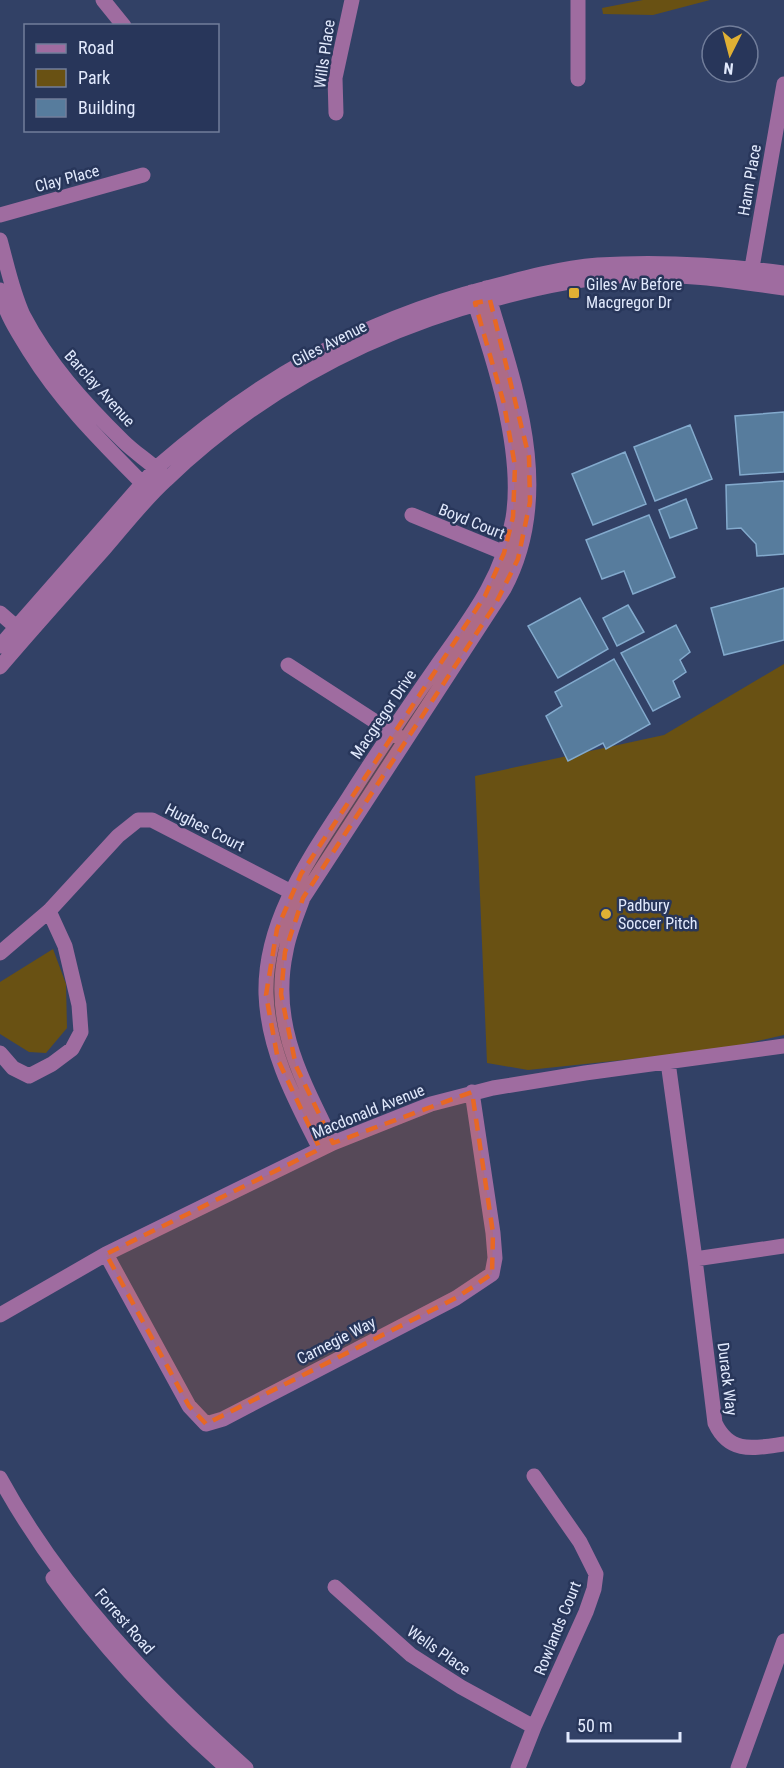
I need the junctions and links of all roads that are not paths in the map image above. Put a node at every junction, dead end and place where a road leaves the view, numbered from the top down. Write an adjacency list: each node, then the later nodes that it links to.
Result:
1 (103, 0): 4 (street)
2 (352, 0): 7 (street, Wills Place)
3 (578, 0): 5 (street)
4 (122, 24)
5 (578, 79)
6 (784, 84): 12 (street, Hann Place)
7 (336, 113)
8 (143, 175): 9 (street, Clay Place)
9 (0, 215)
10 (0, 240): 16 (street, Barclay Avenue)
11 (784, 273): 12 (street, Giles Avenue)
12 (750, 276): 13 (street, Giles Avenue); 15 (street, Giles Avenue)
13 (784, 288)
14 (0, 290): 17 (street, Barclay Avenue)
15 (481, 296): 16 (street, Giles Avenue); 19 (street, Macgregor Drive)
16 (161, 473): 17 (street, Giles Avenue)
17 (147, 488): 21 (street, Giles Avenue)
18 (412, 515): 19 (street, Boyd Court)
19 (511, 556): 25 (street, Macgregor Drive); 26 (street, Macgregor Drive)
20 (0, 613): 21 (street)
21 (21, 631): 22 (street, Giles Avenue); 24 (street, Giles Avenue)
22 (0, 645)
23 (288, 665): 25 (street)
24 (0, 667)
25 (391, 732): 26 (street); 27 (street, Macgregor Drive)
26 (405, 741): 27 (street, Macgregor Drive)
27 (297, 895): 28 (street, Hughes Court); 34 (street, Macgregor Drive)
28 (49, 911): 29 (street, Hughes Court); 31 (street)
29 (0, 953)
30 (784, 1046): 32 (street, Macdonald Avenue)
31 (0, 1053)
32 (668, 1062): 33 (street, Macdonald Avenue); 37 (street, Durack Way)
33 (472, 1092): 34 (street, Macdonald Avenue); 36 (street, Carnegie Way)
34 (327, 1146): 36 (street, Macdonald Avenue)
35 (784, 1246): 37 (street)
36 (106, 1254): 38 (street, Macdonald Avenue)
37 (695, 1259): 39 (street, Durack Way)
38 (0, 1315)
39 (784, 1444)
40 (534, 1476): 45 (street, Rowlands Court)
41 (0, 1478): 47 (street, Forrest Road)
42 (0, 1498): 46 (street, Forrest Road)
43 (334, 1587): 45 (street, Wells Place)
44 (784, 1641): 49 (street)
45 (534, 1727): 48 (street, Rowlands Court)
46 (226, 1768)
47 (246, 1768)
48 (518, 1768)
49 (738, 1768)

